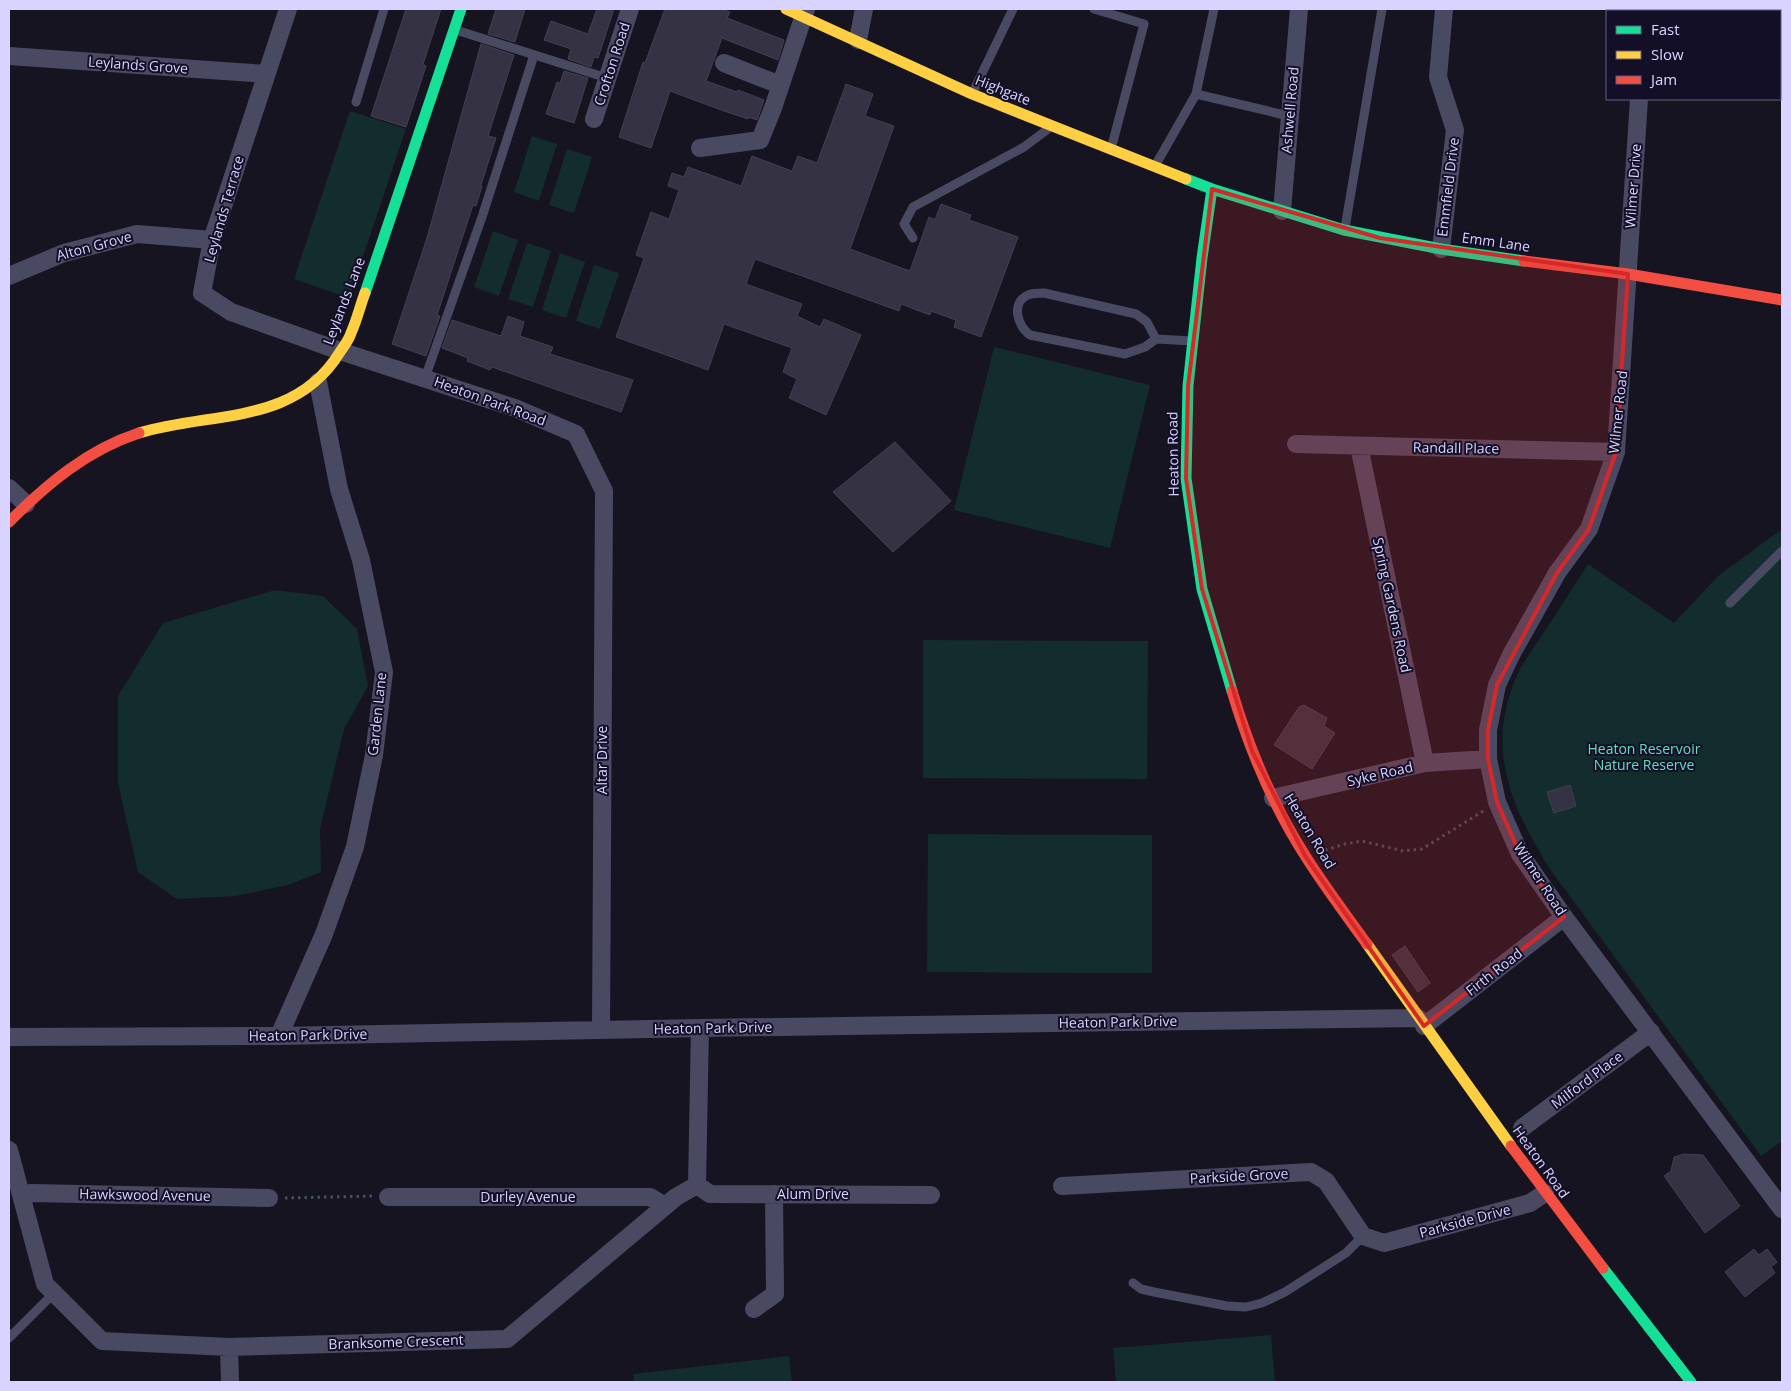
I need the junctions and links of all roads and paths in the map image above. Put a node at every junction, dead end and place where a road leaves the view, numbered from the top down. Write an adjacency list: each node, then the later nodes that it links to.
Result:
1 (288, 9): 19 (street, Leylands Terrace)
2 (384, 9): 25 (lane)
3 (461, 9): 14 (street, Leylands Lane)
4 (630, 9): 20 (street, Crofton Road)
5 (786, 9): 13 (street, Highgate)
6 (864, 9): 15 (street)
7 (1013, 9): 22 (lane)
8 (1094, 9): 30 (lane)
9 (1214, 9): 23 (lane)
10 (1299, 9): 26 (street, Ashwell Road)
11 (1382, 9): 34 (lane)
12 (1444, 9): 37 (street, Emmfield Drive)
13 (805, 12): 15 (street, Highgate); 21 (street)
14 (454, 29): 16 (lane); 43 (street, Leylands Lane)
15 (858, 40): 22 (street, Highgate)
16 (534, 54): 20 (lane); 44 (lane)
17 (9, 56): 19 (street, Leylands Grove)
18 (724, 63): 21 (street)
19 (266, 74): 36 (street, Leylands Terrace)
20 (607, 78): 27 (street, Crofton Road)
21 (780, 85): 29 (street)
22 (972, 94): 28 (street, Highgate)
23 (1196, 94): 26 (lane); 31 (lane)
24 (1639, 100): 38 (street, Wilmer Drive)
25 (356, 102)
26 (1290, 116): 33 (street, Ashwell Road)
27 (594, 119)
28 (1052, 126): 30 (street, Highgate); 35 (lane)
29 (700, 148)
30 (1111, 150): 31 (street, Highgate)
31 (1154, 167): 32 (street, Highgate)
32 (1212, 189): 33 (street, Emm Lane); 42 (street, Heaton Road)
33 (1282, 211): 34 (street, Emm Lane)
34 (1344, 230): 37 (street, Emm Lane)
35 (913, 238)
36 (212, 240): 39 (street, Alton Grove); 43 (street, Leylands Terrace)
37 (1441, 249): 38 (street, Emm Lane)
38 (1628, 274): 40 (street, Emm Lane); 48 (street, Wilmer Road)
39 (9, 276)
40 (1782, 300)
41 (1156, 339): 41 (lane); 42 (lane)
42 (1192, 341): 57 (street, Heaton Road)
43 (343, 352): 44 (street, Heaton Park Road); 45 (street, Leylands Lane)
44 (425, 378): 50 (street, Heaton Park Road)
45 (318, 382): 51 (street, Leylands Lane); 65 (street, Garden Lane)
46 (1296, 444): 47 (street, Randall Place)
47 (1359, 446): 48 (street, Randall Place); 56 (street, Spring Gardens Road)
48 (1616, 452): 55 (street, Wilmer Road)
49 (9, 488): 51 (street)
50 (604, 491): 63 (street, Altar Drive)
51 (26, 504): 52 (street, Leylands Lane)
52 (9, 522)
53 (1782, 552): 54 (lane)
54 (1730, 603)
55 (1488, 759): 56 (street, Syke Road); 58 (street, Wilmer Road)
56 (1425, 763): 57 (street, Syke Road)
57 (1272, 798): 59 (street, Heaton Road)
58 (1497, 802): 59 (path); 60 (street, Wilmer Road)
59 (1305, 856): 61 (street, Heaton Road)
60 (1564, 917): 61 (street, Firth Road); 64 (street, Wilmer Road)
61 (1421, 1022): 62 (street, Heaton Park Drive); 71 (street, Heaton Road)
62 (700, 1028): 63 (street, Heaton Park Drive); 69 (street)
63 (601, 1030): 65 (street, Heaton Park Drive)
64 (1651, 1032): 67 (street, Milford Place); 78 (street, Wilmer Road)
65 (279, 1036): 66 (street, Heaton Park Drive)
66 (9, 1037)
67 (1522, 1128)
68 (9, 1150): 72 (street, Branksome Crescent)
69 (697, 1186): 73 (street, Alum Drive); 77 (street, Branksome Crescent)
70 (1062, 1186): 79 (street, Parkside Grove)
71 (1545, 1193): 79 (street, Parkside Drive); 86 (street, Heaton Road)
72 (21, 1194): 76 (street, Hawkswood Avenue); 81 (street, Branksome Crescent)
73 (774, 1194): 74 (street, Alum Drive); 82 (street)
74 (931, 1195)
75 (388, 1197): 76 (path); 77 (street, Durley Avenue)
76 (269, 1198)
77 (665, 1206): 84 (street, Branksome Crescent)
78 (1782, 1209)
79 (1363, 1236): 80 (lane)
80 (1133, 1283)
81 (54, 1293): 83 (lane); 84 (street, Branksome Crescent)
82 (754, 1309)
83 (9, 1338)
84 (229, 1347): 85 (street)
85 (230, 1382)
86 (1691, 1382)

